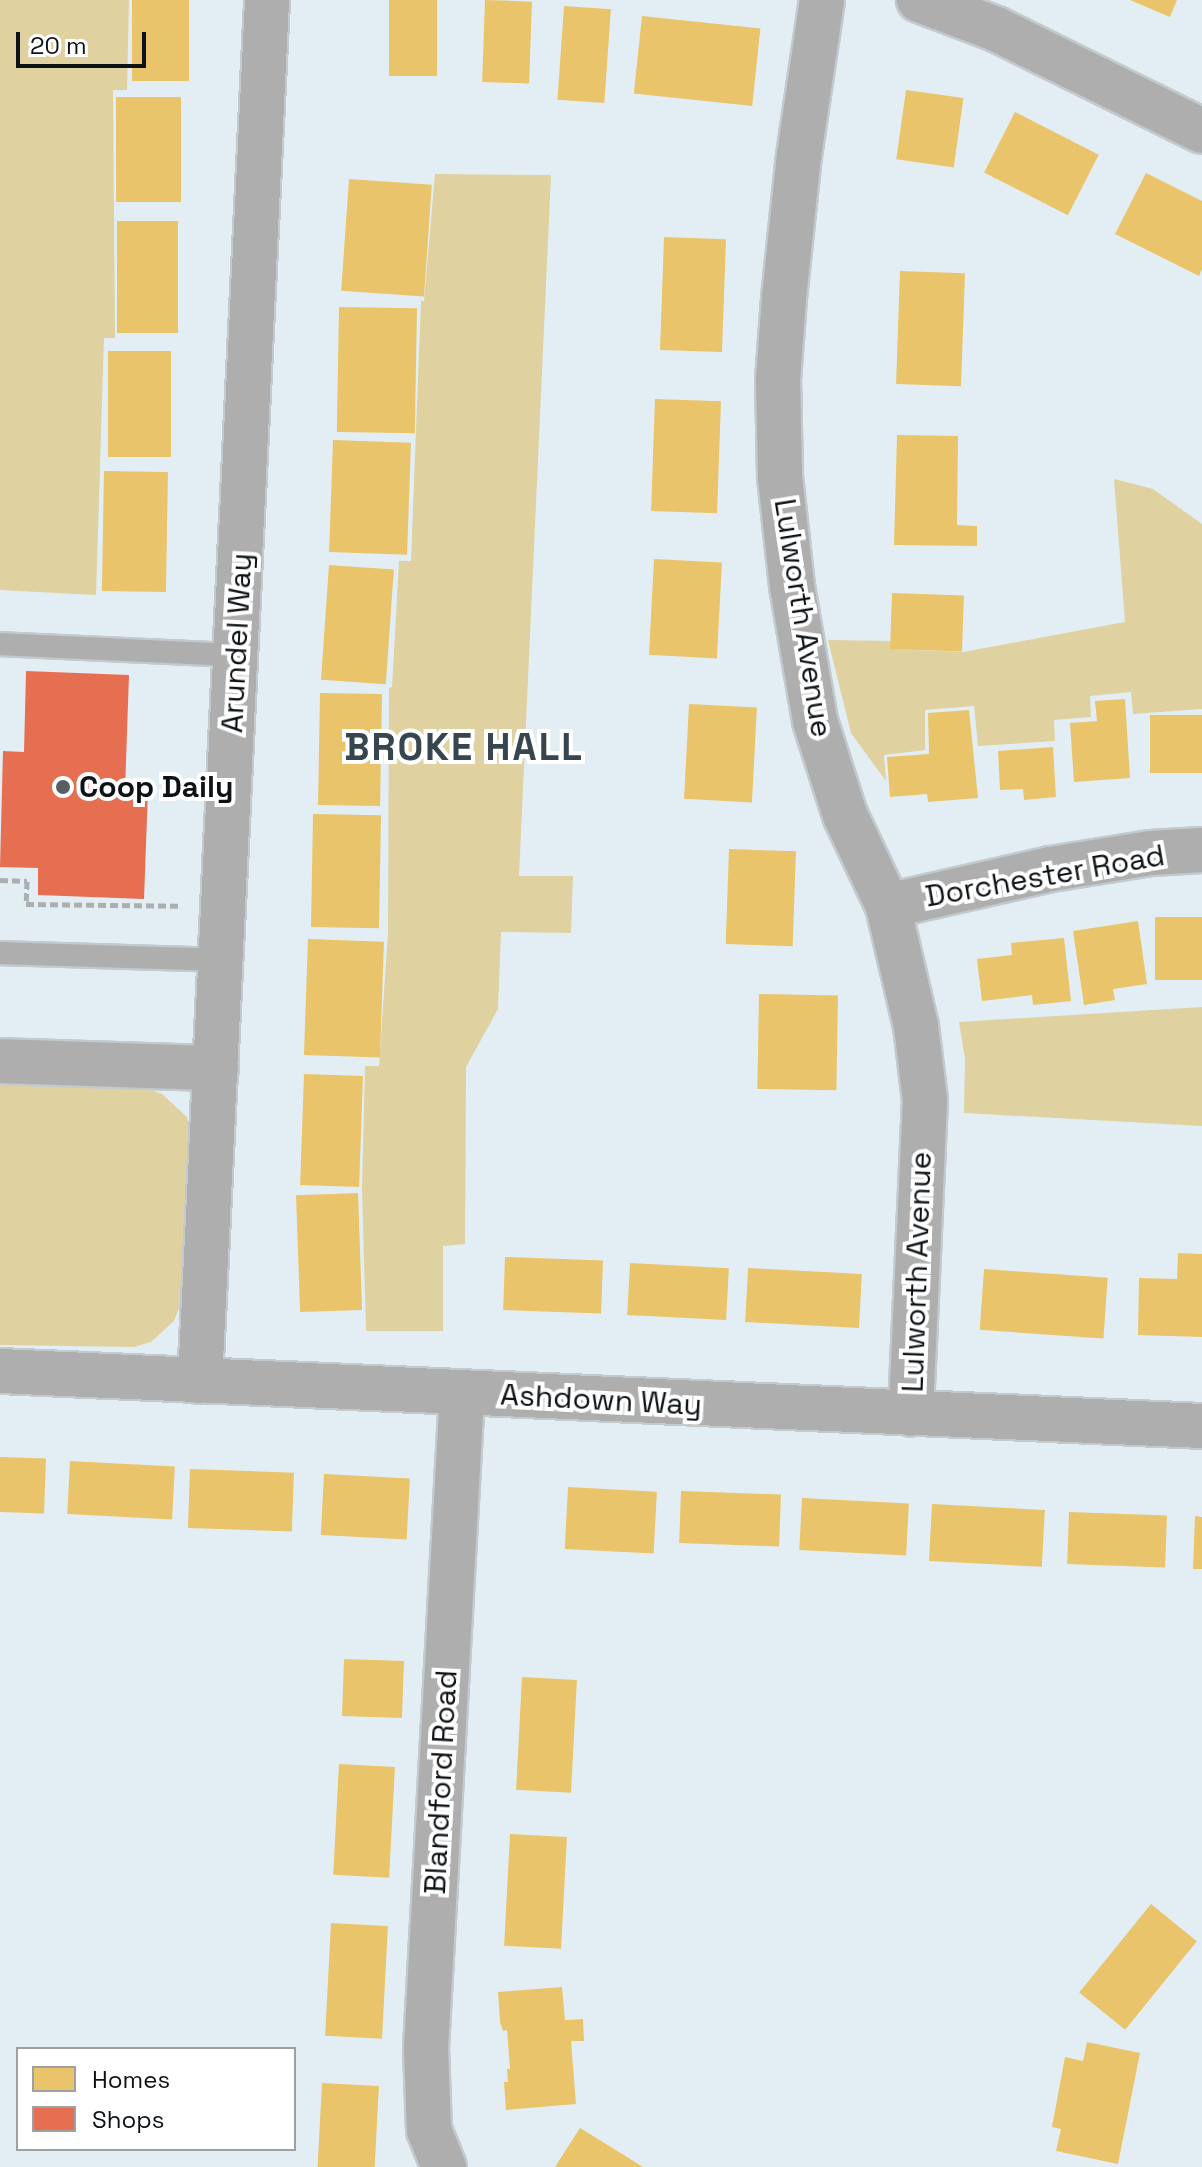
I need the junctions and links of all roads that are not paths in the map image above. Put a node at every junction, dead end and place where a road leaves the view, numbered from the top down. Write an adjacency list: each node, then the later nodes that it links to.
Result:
1 (267, 0): 6 (street, Arundel Way)
2 (822, 0): 8 (street, Lulworth Avenue)
3 (919, 0): 4 (street)
4 (1202, 131)
5 (0, 644): 6 (lane)
6 (237, 655): 10 (street, Arundel Way)
7 (1202, 850): 8 (street, Dorchester Road)
8 (888, 906): 16 (street, Lulworth Avenue)
9 (0, 953): 10 (lane)
10 (222, 960): 12 (street, Arundel Way)
11 (0, 1061): 12 (street)
12 (216, 1068): 14 (street, Arundel Way)
13 (0, 1371): 14 (street, Ashdown Way)
14 (200, 1381): 15 (street, Ashdown Way)
15 (462, 1394): 16 (street, Ashdown Way); 18 (street, Blandford Road)
16 (911, 1414): 17 (street, Ashdown Way)
17 (1202, 1426)
18 (444, 2167)

